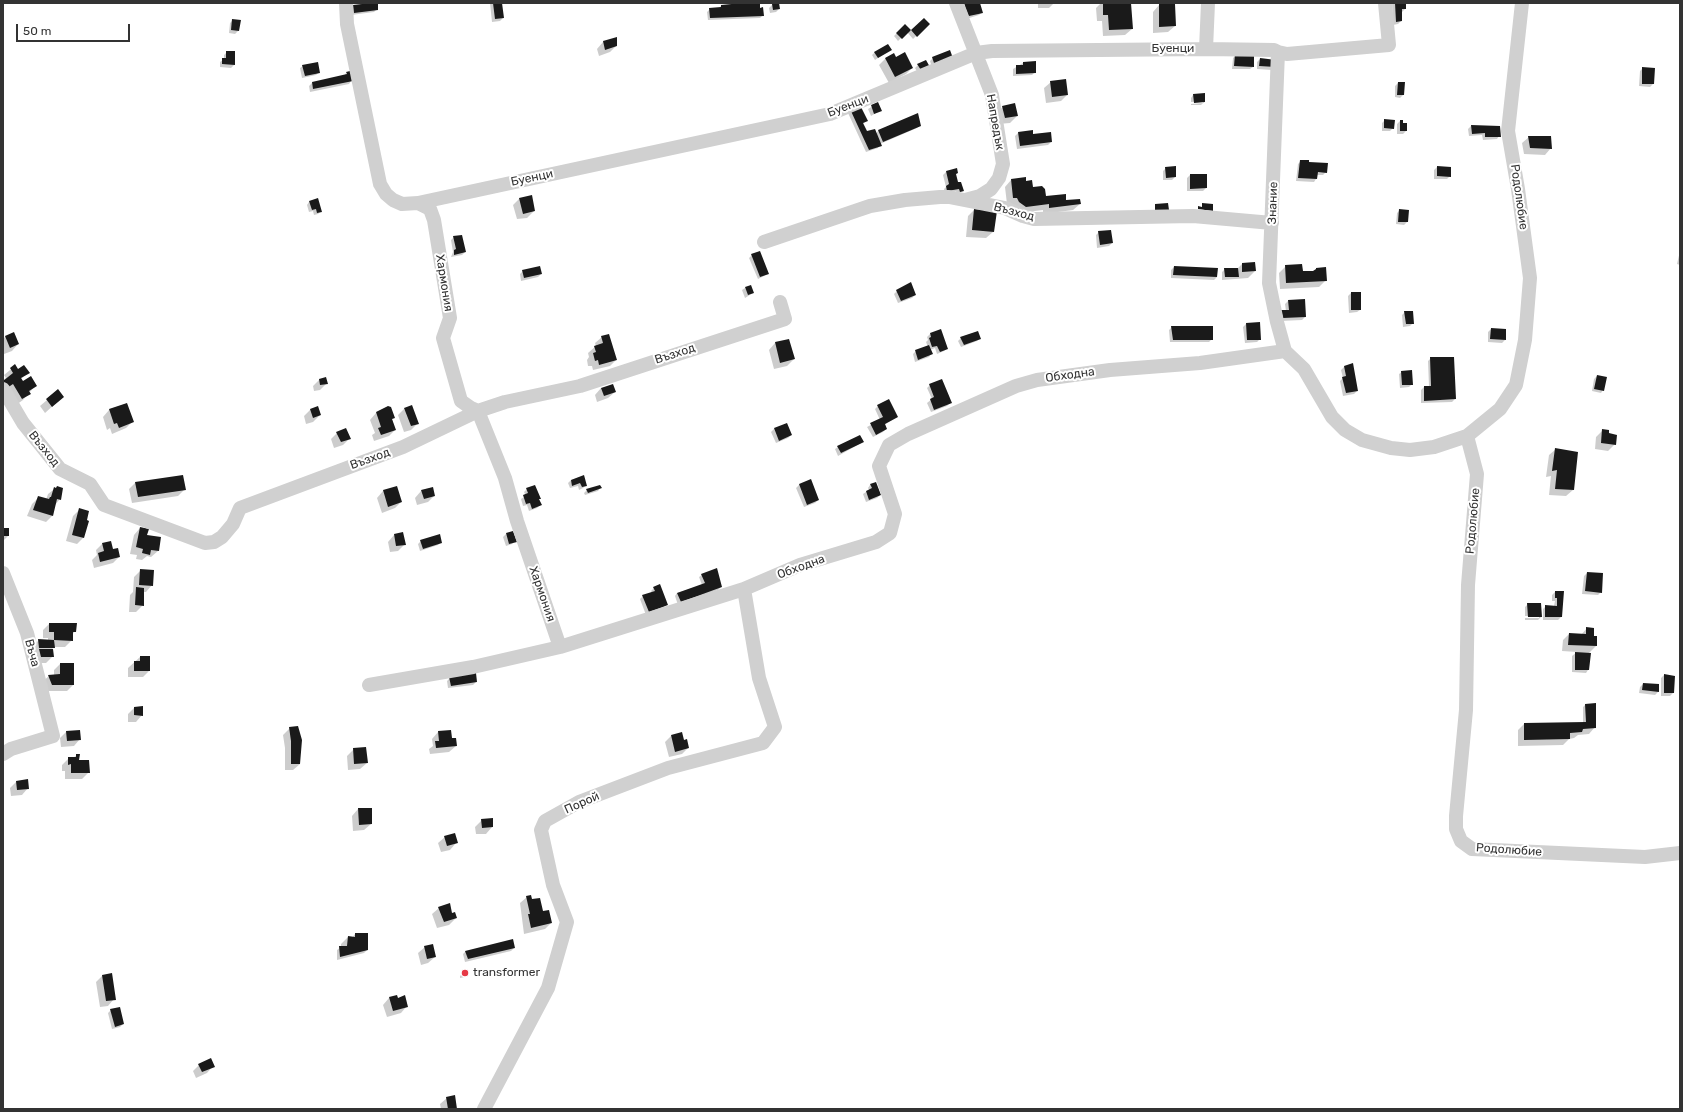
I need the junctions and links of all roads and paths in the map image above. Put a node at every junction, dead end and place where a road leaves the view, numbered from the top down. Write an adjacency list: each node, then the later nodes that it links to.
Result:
1 (346, 3): 10 (street)
2 (956, 3): 8 (street, Напредък)
3 (1208, 3): 6 (street)
4 (1385, 3): 7 (street, Буенци)
5 (1522, 3): 17 (street, Родолюбие)
6 (1206, 49): 7 (street, Буенци); 8 (street, Буенци)
7 (1278, 52): 11 (street, Знание)
8 (976, 53): 9 (street, Напредък); 10 (street, Буенци)
9 (963, 200): 11 (street, Възход); 12 (street, Възход)
10 (418, 203): 16 (street, Хармония)
11 (1272, 223): 14 (street, Знание)
12 (764, 242)
13 (780, 302): 16 (street, Възход)
14 (1285, 351): 17 (street); 19 (street, Обходна)
15 (3, 389): 16 (street, Възход)
16 (478, 411): 20 (street, Хармония)
17 (1467, 436): 23 (street, Родолюбие)
18 (3, 573): 22 (street, Въча)
19 (744, 589): 20 (street, Обходна); 24 (street, Порой)
20 (560, 647): 21 (street, Обходна)
21 (369, 685)
22 (3, 754)
23 (1680, 852)
24 (484, 1109)

